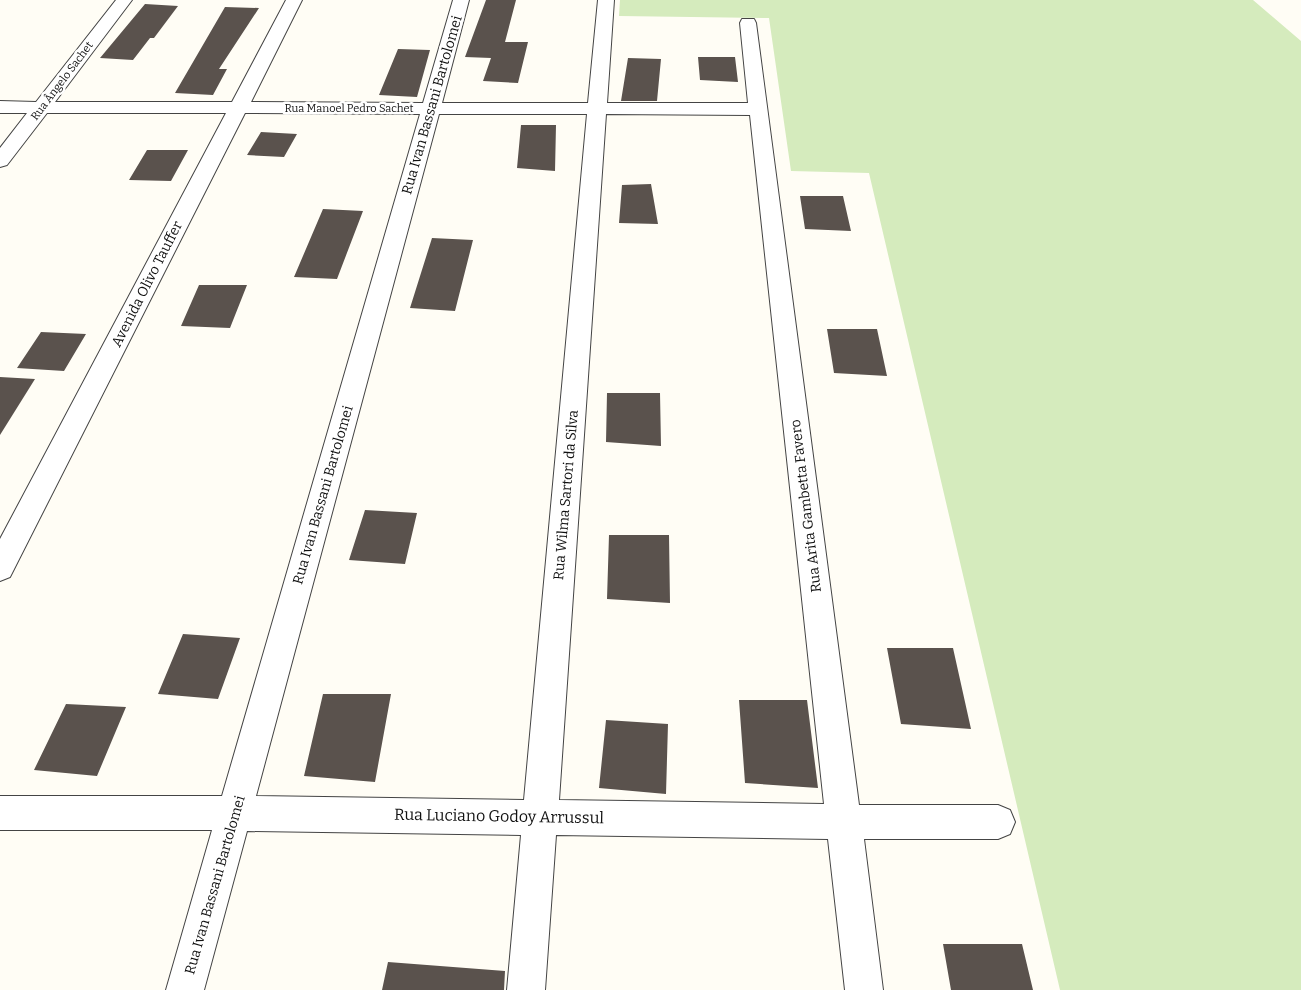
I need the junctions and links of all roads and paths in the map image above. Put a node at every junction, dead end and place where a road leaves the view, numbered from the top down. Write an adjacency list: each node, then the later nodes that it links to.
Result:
1 (124, 0): 8 (street, Rua Ângelo Sachet)
2 (294, 0): 7 (street, Avenida Olivo Tauffer)
3 (462, 0): 9 (street, Rua Ivan Bassani Bartolomei)
4 (606, 0): 10 (street, Rua Wilma Sartori da Silva)
5 (748, 23): 11 (street, Rua Arita Gambetta Favero)
6 (0, 107): 8 (street, Rua Manoel Pedro Sachet)
7 (239, 107): 8 (street, Rua Manoel Pedro Sachet); 9 (street, Rua Manoel Pedro Sachet); 13 (street, Avenida Olivo Tauffer)
8 (41, 108): 12 (street, Rua Ângelo Sachet)
9 (431, 108): 10 (street, Rua Manoel Pedro Sachet); 15 (street, Rua Ivan Bassani Bartolomei)
10 (598, 108): 11 (street, Rua Manoel Pedro Sachet); 16 (street, Rua Wilma Sartori da Silva)
11 (758, 109): 17 (street, Rua Arita Gambetta Favero)
12 (0, 161)
13 (0, 568)
14 (0, 813): 15 (street, Rua Luciano Godoy Arrussul)
15 (235, 813): 16 (street, Rua Luciano Godoy Arrussul); 19 (street, Rua Ivan Bassani Bartolomei)
16 (540, 816): 17 (street, Rua Luciano Godoy Arrussul); 20 (street, Rua Wilma Sartori da Silva)
17 (843, 822): 18 (street, Rua Luciano Godoy Arrussul); 21 (street, Rua Arita Gambetta Favero)
18 (998, 822)
19 (185, 990)
20 (526, 990)
21 (864, 990)

